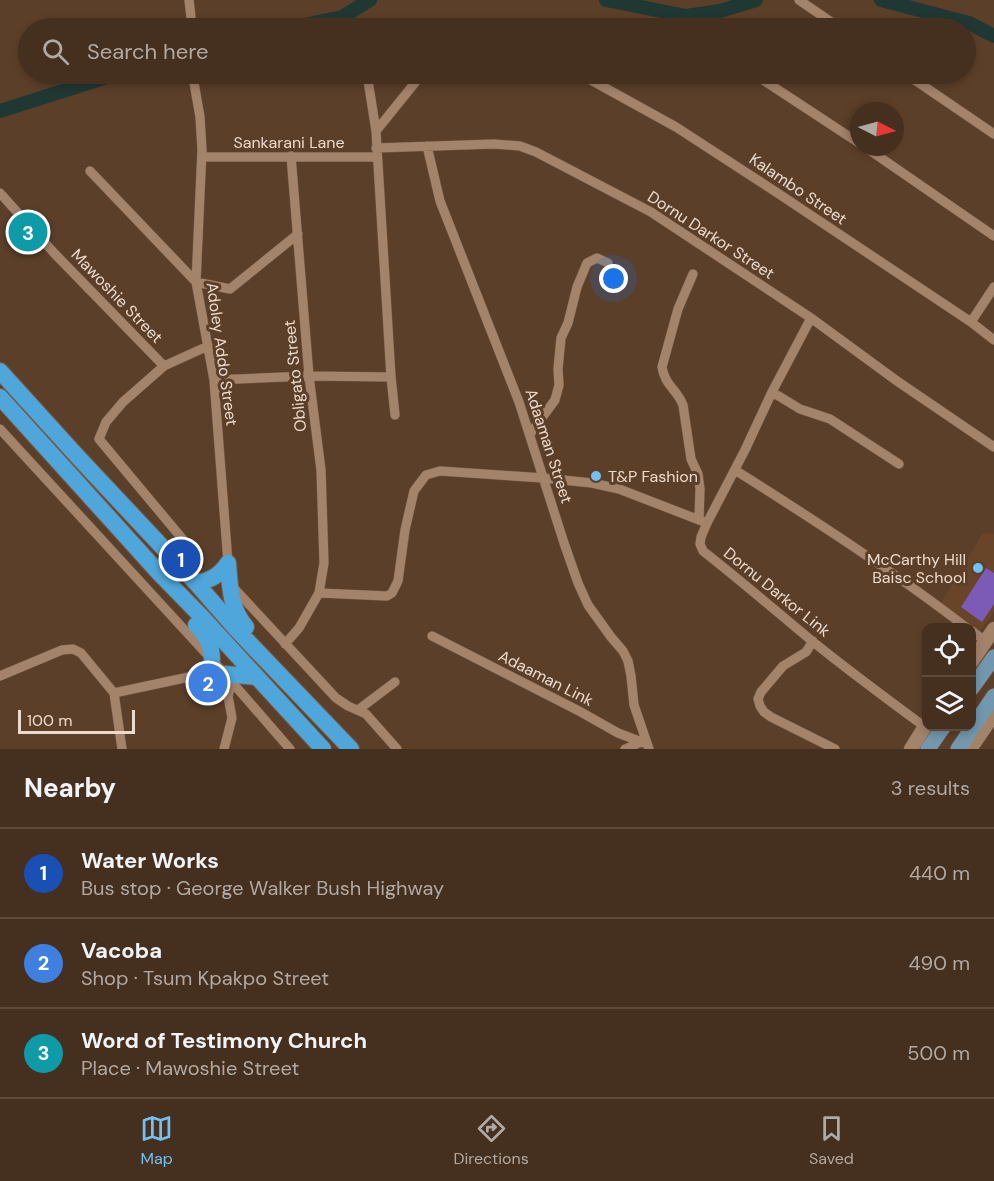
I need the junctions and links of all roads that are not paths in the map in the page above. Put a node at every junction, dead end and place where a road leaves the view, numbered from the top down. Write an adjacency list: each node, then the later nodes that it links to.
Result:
1 (189, 0): 3 (street)
2 (799, 0): 4 (street)
3 (191, 17)
4 (825, 18)
5 (194, 84): 18 (street, Adoley Addo Street)
6 (369, 84): 11 (street)
7 (414, 84): 11 (street)
8 (598, 84): 28 (street, Kalambo Street)
9 (769, 84): 13 (street)
10 (921, 84): 12 (street)
11 (376, 131): 15 (street)
12 (994, 134)
13 (850, 137)
14 (427, 146): 15 (street, Dornu Darkor Street); 27 (street, Dornu Darkor Street); 40 (street, Adaaman Street)
15 (377, 153): 16 (street, Sankarani Lane); 34 (street)
16 (291, 156): 18 (street, Sankarani Lane); 21 (street, Obligato Street)
17 (878, 156): 22 (street)
18 (202, 157): 25 (street, Adoley Addo Street)
19 (90, 171): 25 (street)
20 (0, 193): 31 (street, Mawoshie Street)
21 (297, 234): 25 (street); 33 (street, Obligato Street)
22 (994, 236)
23 (608, 263): 40 (street)
24 (693, 274): 45 (street)
25 (196, 282): 30 (street, Adoley Addo Street)
26 (994, 287): 28 (street)
27 (811, 318): 36 (street, Dornu Darkor Link); 41 (street, Dornu Darkor Street)
28 (971, 322): 29 (street, Kalambo Street)
29 (994, 340)
30 (208, 346): 31 (street); 35 (street, Adoley Addo Street)
31 (164, 366): 46 (street)
32 (0, 371): 49 (highway)
33 (309, 376): 34 (street); 35 (street); 51 (street, Obligato Street)
34 (391, 377): 38 (street)
35 (214, 380): 47 (street, Adoley Addo Street)
36 (772, 392): 42 (street); 43 (street, Dornu Darkor Link)
37 (0, 397): 48 (highway)
38 (395, 415)
39 (0, 429): 60 (street)
40 (530, 435): 44 (street, Adaaman Street)
41 (994, 447)
42 (899, 464)
43 (735, 470): 45 (street, Dornu Darkor Link); 52 (street)
44 (543, 478): 45 (street); 51 (street); 75 (street, Adaaman Street)
45 (703, 521): 56 (street, Dornu Darkor Link)
46 (190, 548)
47 (228, 563): 49 (highway); 50 (highway)
48 (159, 573): 60 (highway); 63 (highway)
49 (196, 583): 71 (highway)
50 (230, 583): 58 (street); 71 (highway)
51 (319, 593): 58 (street)
52 (962, 623)
53 (994, 629): 57 (street)
54 (976, 634): 57 (street)
55 (432, 636): 75 (street, Adaaman Link)
56 (813, 641): 72 (street, Dornu Darkor Link); 83 (street)
57 (985, 641): 59 (street)
58 (285, 644): 69 (street)
59 (976, 655)
60 (212, 660): 64 (street); 67 (street)
61 (993, 662): 66 (main road)
62 (0, 676): 67 (street)
63 (256, 677): 64 (highway); 79 (highway)
64 (229, 678): 77 (street); 78 (street)
65 (395, 682): 69 (street)
66 (976, 683)
67 (114, 693): 76 (street)
68 (994, 696): 86 (main road)
69 (358, 710): 81 (street)
70 (994, 714): 87 (street)
71 (326, 723): 80 (highway)
72 (922, 723)
73 (923, 731): 84 (street)
74 (941, 731): 85 (main road)
75 (646, 745): 82 (street)
76 (122, 749)
77 (224, 749)
78 (290, 749)
79 (323, 749)
80 (351, 749)
81 (397, 749)
82 (625, 749)
83 (836, 749)
84 (911, 749)
85 (928, 749)
86 (958, 749)
87 (970, 749)

